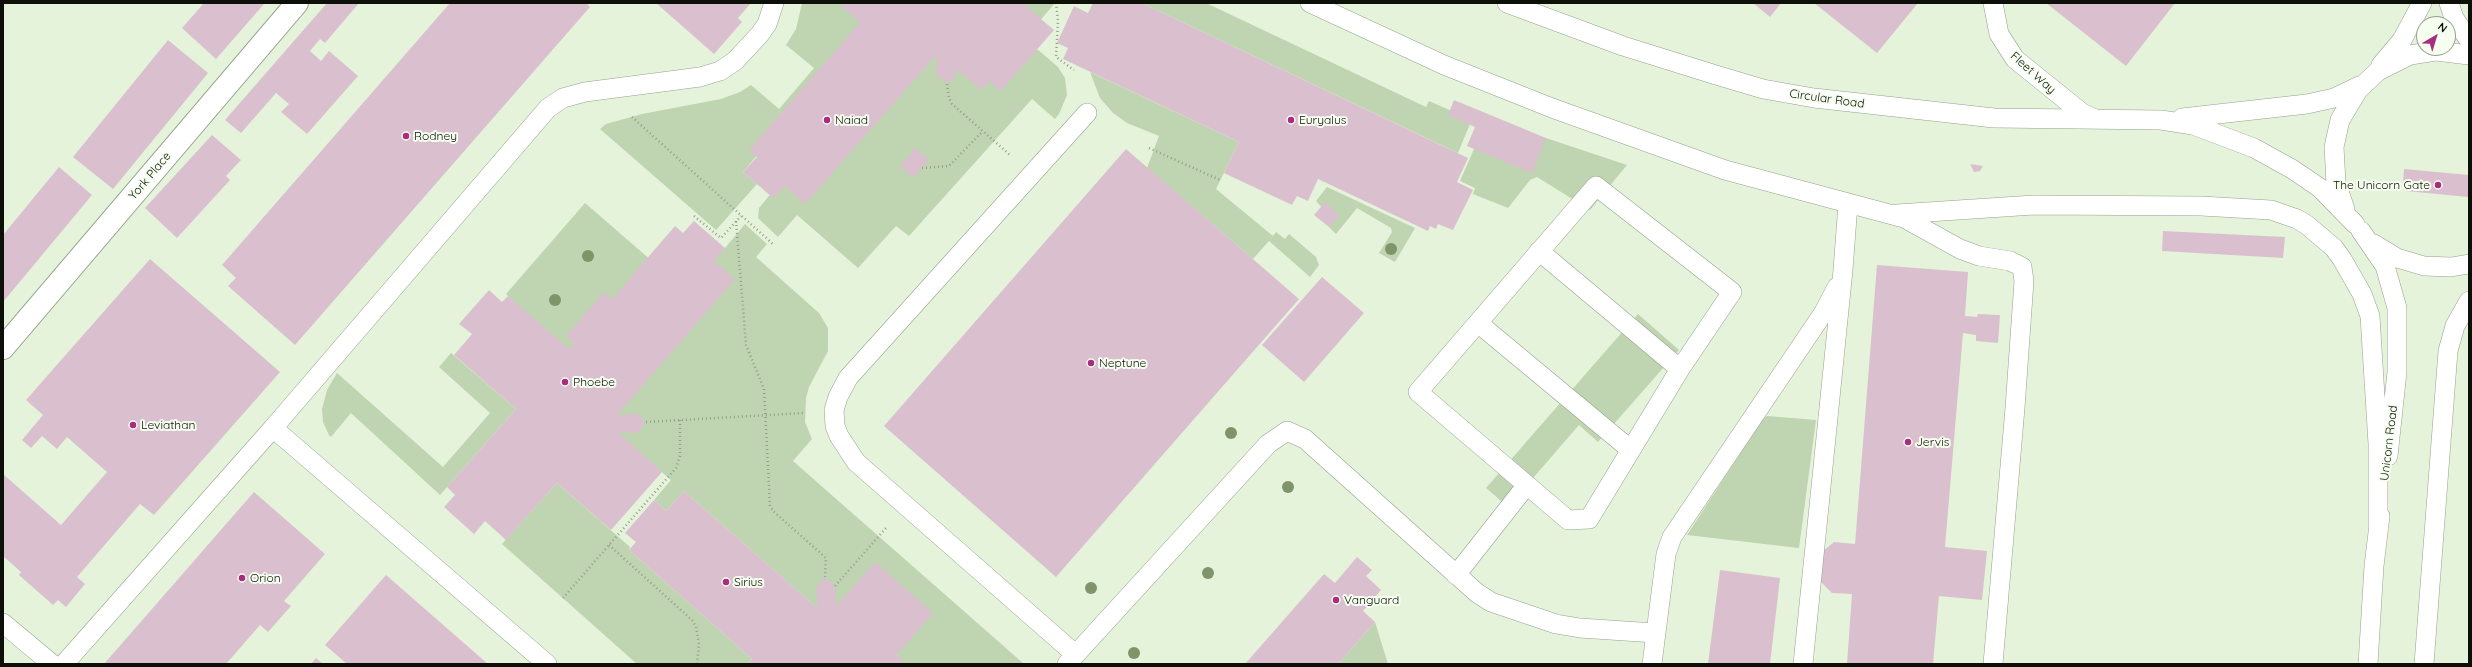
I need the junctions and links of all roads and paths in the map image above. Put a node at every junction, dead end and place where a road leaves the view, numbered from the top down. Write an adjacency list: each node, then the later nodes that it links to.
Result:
1 (297, 3): 35 (street, York Place)
2 (774, 3): 41 (lane)
3 (1056, 3): 11 (path)
4 (1310, 3): 23 (lane)
5 (1507, 3): 16 (lane, Circular Road)
6 (1994, 3): 16 (lane, Fleet Way)
7 (2422, 3): 12 (lane)
8 (2449, 3): 9 (lane)
9 (2469, 40)
10 (2469, 55): 12 (lane)
11 (1074, 70)
12 (2367, 80): 17 (lane); 28 (lane)
13 (947, 84): 18 (path)
14 (1087, 113): 21 (lane)
15 (632, 116): 26 (path)
16 (2100, 120): 17 (lane, Circular Road)
17 (2160, 120): 28 (lane)
18 (983, 131): 20 (path); 21 (path)
19 (1149, 148): 22 (path)
20 (922, 168)
21 (1033, 174): 44 (lane)
22 (1220, 180)
23 (1848, 204): 24 (lane); 32 (lane)
24 (1888, 213): 45 (lane); 60 (lane)
25 (694, 216): 27 (path)
26 (741, 216): 27 (path); 29 (path)
27 (736, 221): 38 (path)
28 (2358, 228): 31 (lane); 45 (lane, Unicorn Road)
29 (774, 246)
30 (1539, 251): 34 (lane); 36 (lane); 36 (lane)
31 (2469, 264)
32 (1843, 270): 52 (lane); 59 (lane)
33 (2469, 301): 62 (lane)
34 (1478, 323): 42 (lane); 43 (lane)
35 (3, 348)
36 (1680, 369): 42 (lane)
37 (804, 413): 38 (path)
38 (766, 415): 39 (path); 48 (path)
39 (680, 420): 40 (path); 46 (path)
40 (646, 422)
41 (273, 428): 55 (lane); 56 (lane)
42 (1631, 450): 43 (lane)
43 (1526, 486): 47 (lane)
44 (905, 506): 49 (path); 53 (lane)
45 (2378, 528): 61 (lane, Unicorn Road)
46 (609, 545): 50 (path); 57 (path)
47 (1456, 575): 52 (lane); 53 (lane)
48 (825, 577)
49 (835, 586)
50 (563, 598)
51 (3, 623): 54 (lane)
52 (1655, 633): 58 (lane)
53 (1071, 659)
54 (52, 664)
55 (64, 664)
56 (547, 664)
57 (697, 664)
58 (1652, 664)
59 (1803, 664)
60 (1993, 664)
61 (2368, 664)
62 (2424, 664)

